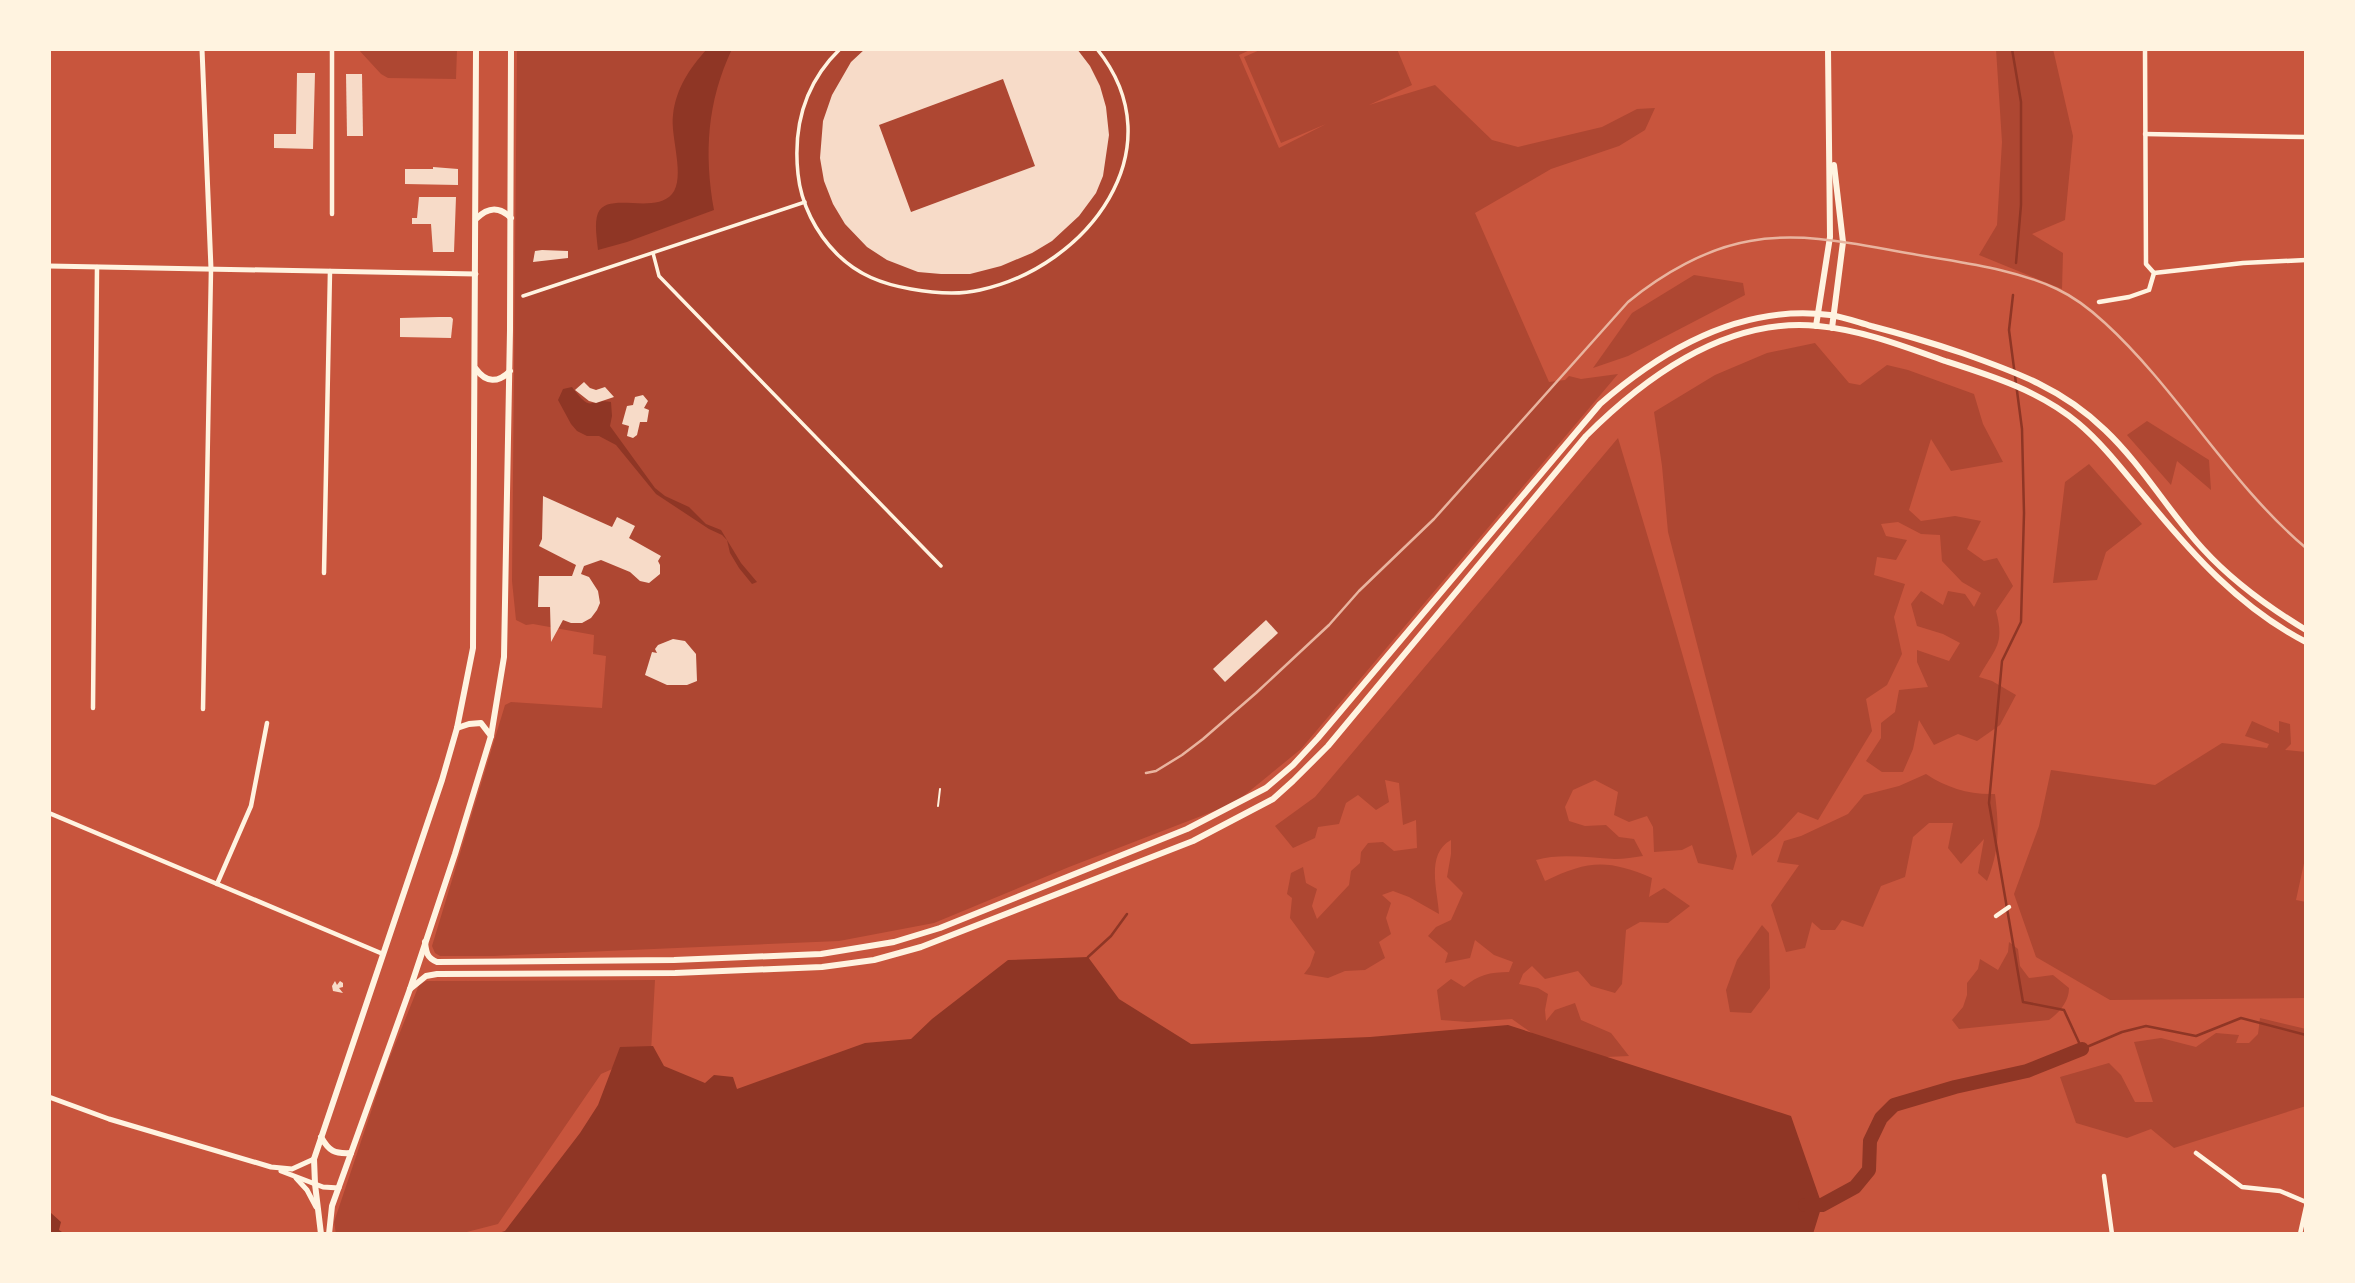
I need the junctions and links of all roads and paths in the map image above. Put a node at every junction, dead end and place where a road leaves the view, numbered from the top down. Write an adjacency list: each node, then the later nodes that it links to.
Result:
1 (202, 49): 20 (street)
2 (332, 49): 13 (street)
3 (476, 49): 15 (main road)
4 (511, 49): 14 (main road)
5 (840, 49): 12 (street)
6 (1097, 49): 12 (street)
7 (1829, 49): 10 (main road)
8 (2145, 49): 9 (street)
9 (2146, 134): 11 (street); 22 (street)
10 (1830, 136): 26 (main road); 27 (main road)
11 (2306, 137)
12 (805, 202): 16 (street)
13 (332, 214)
14 (511, 218): 15 (main road); 31 (main road)
15 (476, 219): 23 (main road)
16 (653, 253): 24 (street); 32 (street)
17 (2306, 260): 22 (street)
18 (49, 266): 19 (street)
19 (97, 267): 20 (street); 36 (street)
20 (211, 269): 21 (street); 37 (street)
21 (330, 271): 23 (street); 33 (street)
22 (2154, 273): 25 (street)
23 (476, 274): 30 (main road)
24 (523, 296)
25 (2099, 302)
26 (1818, 314): 27 (main road); 28 (main road); 47 (main road)
27 (1833, 315): 29 (main road); 34 (main road)
28 (1816, 326): 29 (main road); 49 (main road)
29 (1832, 328): 35 (main road)
30 (475, 368): 31 (main road); 39 (main road)
31 (510, 371): 40 (main road)
32 (941, 566)
33 (324, 573)
34 (2306, 630)
35 (2306, 642)
36 (93, 708)
37 (203, 709)
38 (267, 723): 44 (street)
39 (457, 728): 40 (main road); 48 (main road)
40 (491, 736): 47 (main road)
41 (940, 789): 42 (path)
42 (938, 806)
43 (49, 813): 44 (street)
44 (217, 884): 48 (street)
45 (2009, 908): 46 (street)
46 (1996, 916)
47 (425, 942): 49 (main road)
48 (383, 954): 51 (main road)
49 (410, 989): 52 (main road)
50 (49, 1097): 55 (street)
51 (321, 1137): 52 (main road); 54 (main road)
52 (351, 1153): 59 (main road)
53 (2196, 1153): 60 (street)
54 (314, 1159): 55 (street); 58 (main road)
55 (271, 1167): 56 (street)
56 (294, 1176): 58 (street); 62 (street)
57 (2104, 1176): 65 (street)
58 (315, 1184): 59 (street); 62 (main road)
59 (339, 1188): 64 (main road)
60 (2306, 1202)
61 (2306, 1207): 66 (street)
62 (317, 1208): 63 (main road)
63 (321, 1234)
64 (329, 1234)
65 (2112, 1234)
66 (2300, 1234)

